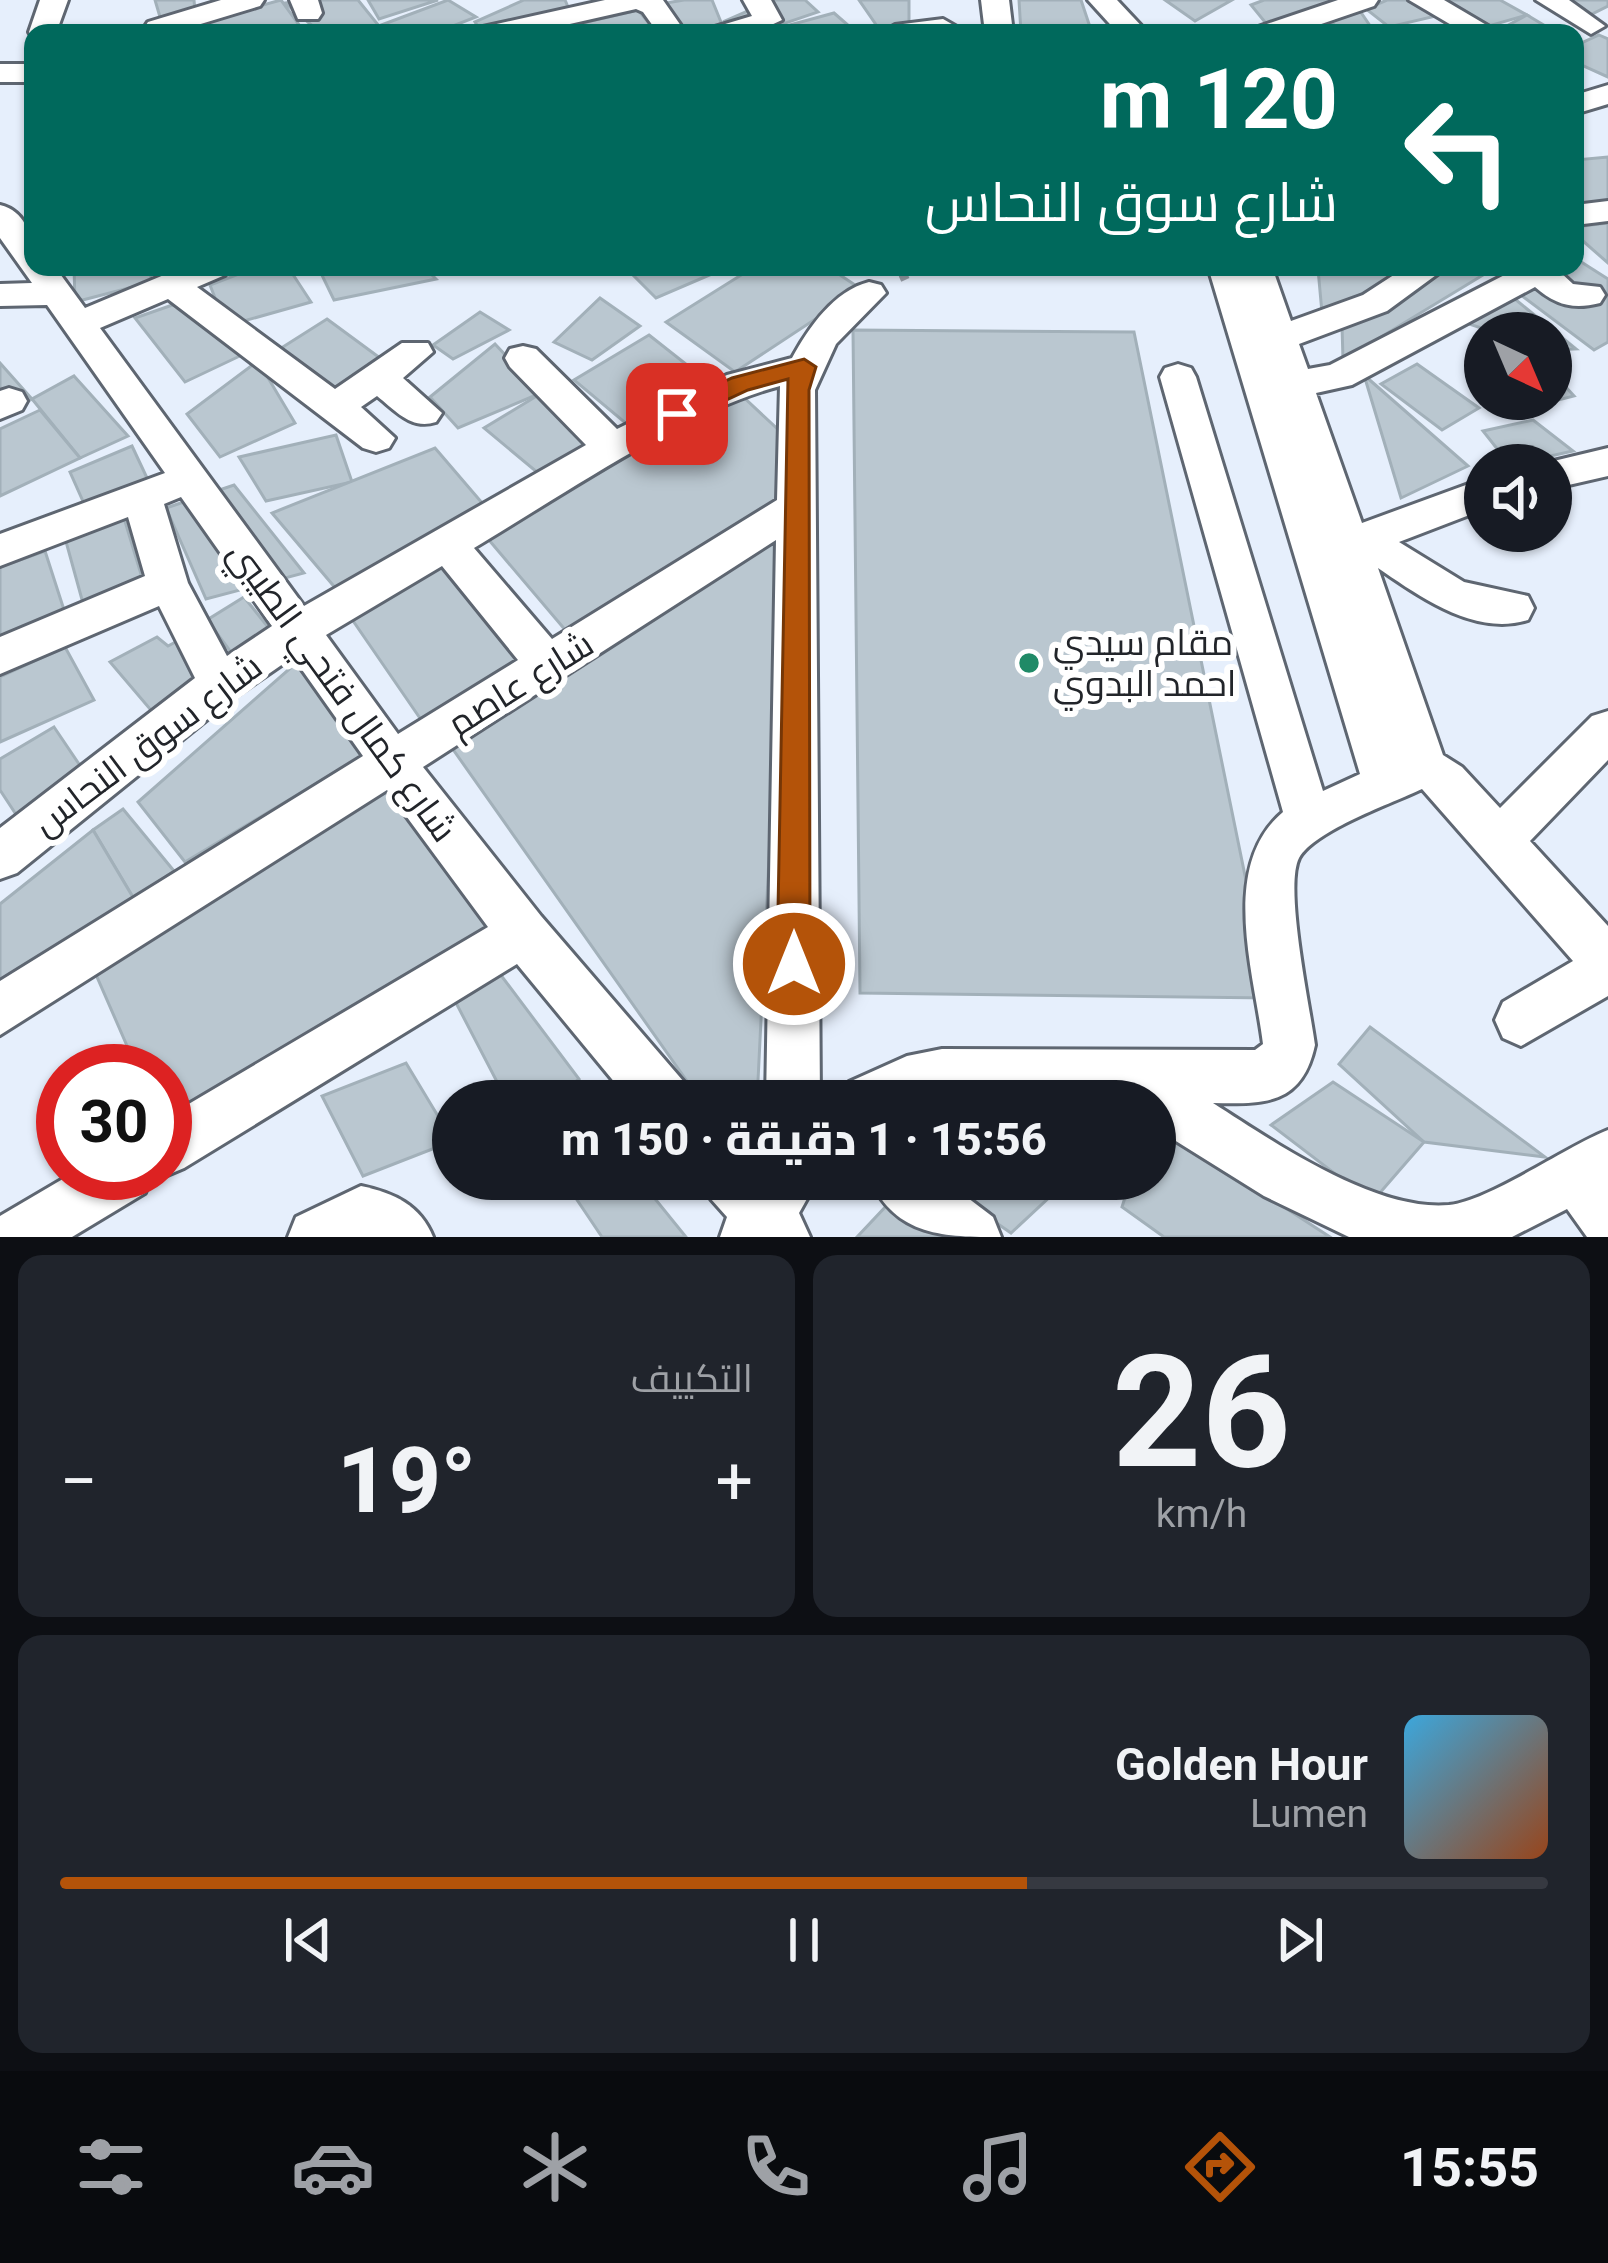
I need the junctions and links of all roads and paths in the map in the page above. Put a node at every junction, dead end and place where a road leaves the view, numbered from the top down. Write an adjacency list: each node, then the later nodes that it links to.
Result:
1 (250, 0): 7 (street)
2 (757, 0): 10 (street)
3 (1364, 0): 12 (street)
4 (1423, 0): 13 (street)
5 (1550, 0): 14 (street)
6 (1162, 20): 11 (street)
7 (176, 24)
8 (534, 24): 9 (street)
9 (666, 24)
10 (754, 24)
11 (1153, 24)
12 (1318, 24)
13 (1469, 24)
14 (1591, 26)
15 (0, 215): 16 (street, شارع كمال فتحي الطيبي)
16 (24, 248)
17 (132, 276): 24 (street)
18 (191, 276): 35 (street)
19 (1229, 276): 46 (street)
20 (1258, 276): 28 (street)
21 (1416, 276): 28 (street)
22 (1530, 276): 34 (street)
23 (1549, 276): 27 (street)
24 (46, 279): 26 (street); 41 (street, شارع كمال فتحي الطيبي)
25 (869, 293): 31 (street)
26 (0, 295)
27 (1588, 295)
28 (1279, 338): 34 (street)
29 (415, 352): 32 (street)
30 (523, 358): 38 (street)
31 (804, 367): 38 (street, شارع سوق النحاس); 44 (street)
32 (378, 377): 35 (street); 36 (street)
33 (1178, 377): 57 (street)
34 (1295, 384): 46 (street)
35 (334, 407): 37 (street)
36 (423, 413)
37 (376, 438)
38 (612, 448): 45 (street, شارع سوق النحاس)
39 (1608, 462): 40 (street)
40 (1572, 470)
41 (189, 479): 42 (street); 50 (street, شارع كمال فتحي الطيبي)
42 (142, 497): 47 (street); 48 (street)
43 (1464, 501): 46 (street)
44 (796, 508): 52 (street, شارع عاصم); 66 (street)
45 (445, 541): 50 (street, شارع سوق النحاس); 52 (street)
46 (1342, 547): 49 (street); 56 (street)
47 (0, 550)
48 (168, 584): 51 (street); 53 (street)
49 (1513, 608)
50 (296, 632): 53 (street, شارع سوق النحاس); 55 (street, شارع كمال فتحي الطيبي)
51 (0, 656)
52 (548, 665): 55 (street, شارع عاصم)
53 (220, 684): 59 (street, شارع سوق النحاس)
54 (1608, 730): 58 (street)
55 (393, 763): 60 (street, شارع كمال فتحي الطيبي); 62 (street, شارع عاصم)
56 (1406, 776): 57 (street); 58 (street)
57 (1309, 820): 64 (street)
58 (1498, 842): 61 (street)
59 (0, 857)
60 (523, 933): 65 (street, شارع كمال فتحي الطيبي); 68 (street)
61 (1608, 965): 63 (street)
62 (0, 1010)
63 (1521, 1020)
64 (1129, 1079): 67 (street); 73 (street)
65 (647, 1080)
66 (794, 1080)
67 (920, 1080)
68 (192, 1133)
69 (1591, 1165): 72 (street); 73 (street)
70 (80, 1200): 74 (street)
71 (925, 1200): 77 (street)
72 (1608, 1219)
73 (1415, 1236)
74 (19, 1237)
75 (316, 1237): 76 (street)
76 (405, 1237)
77 (973, 1237)

